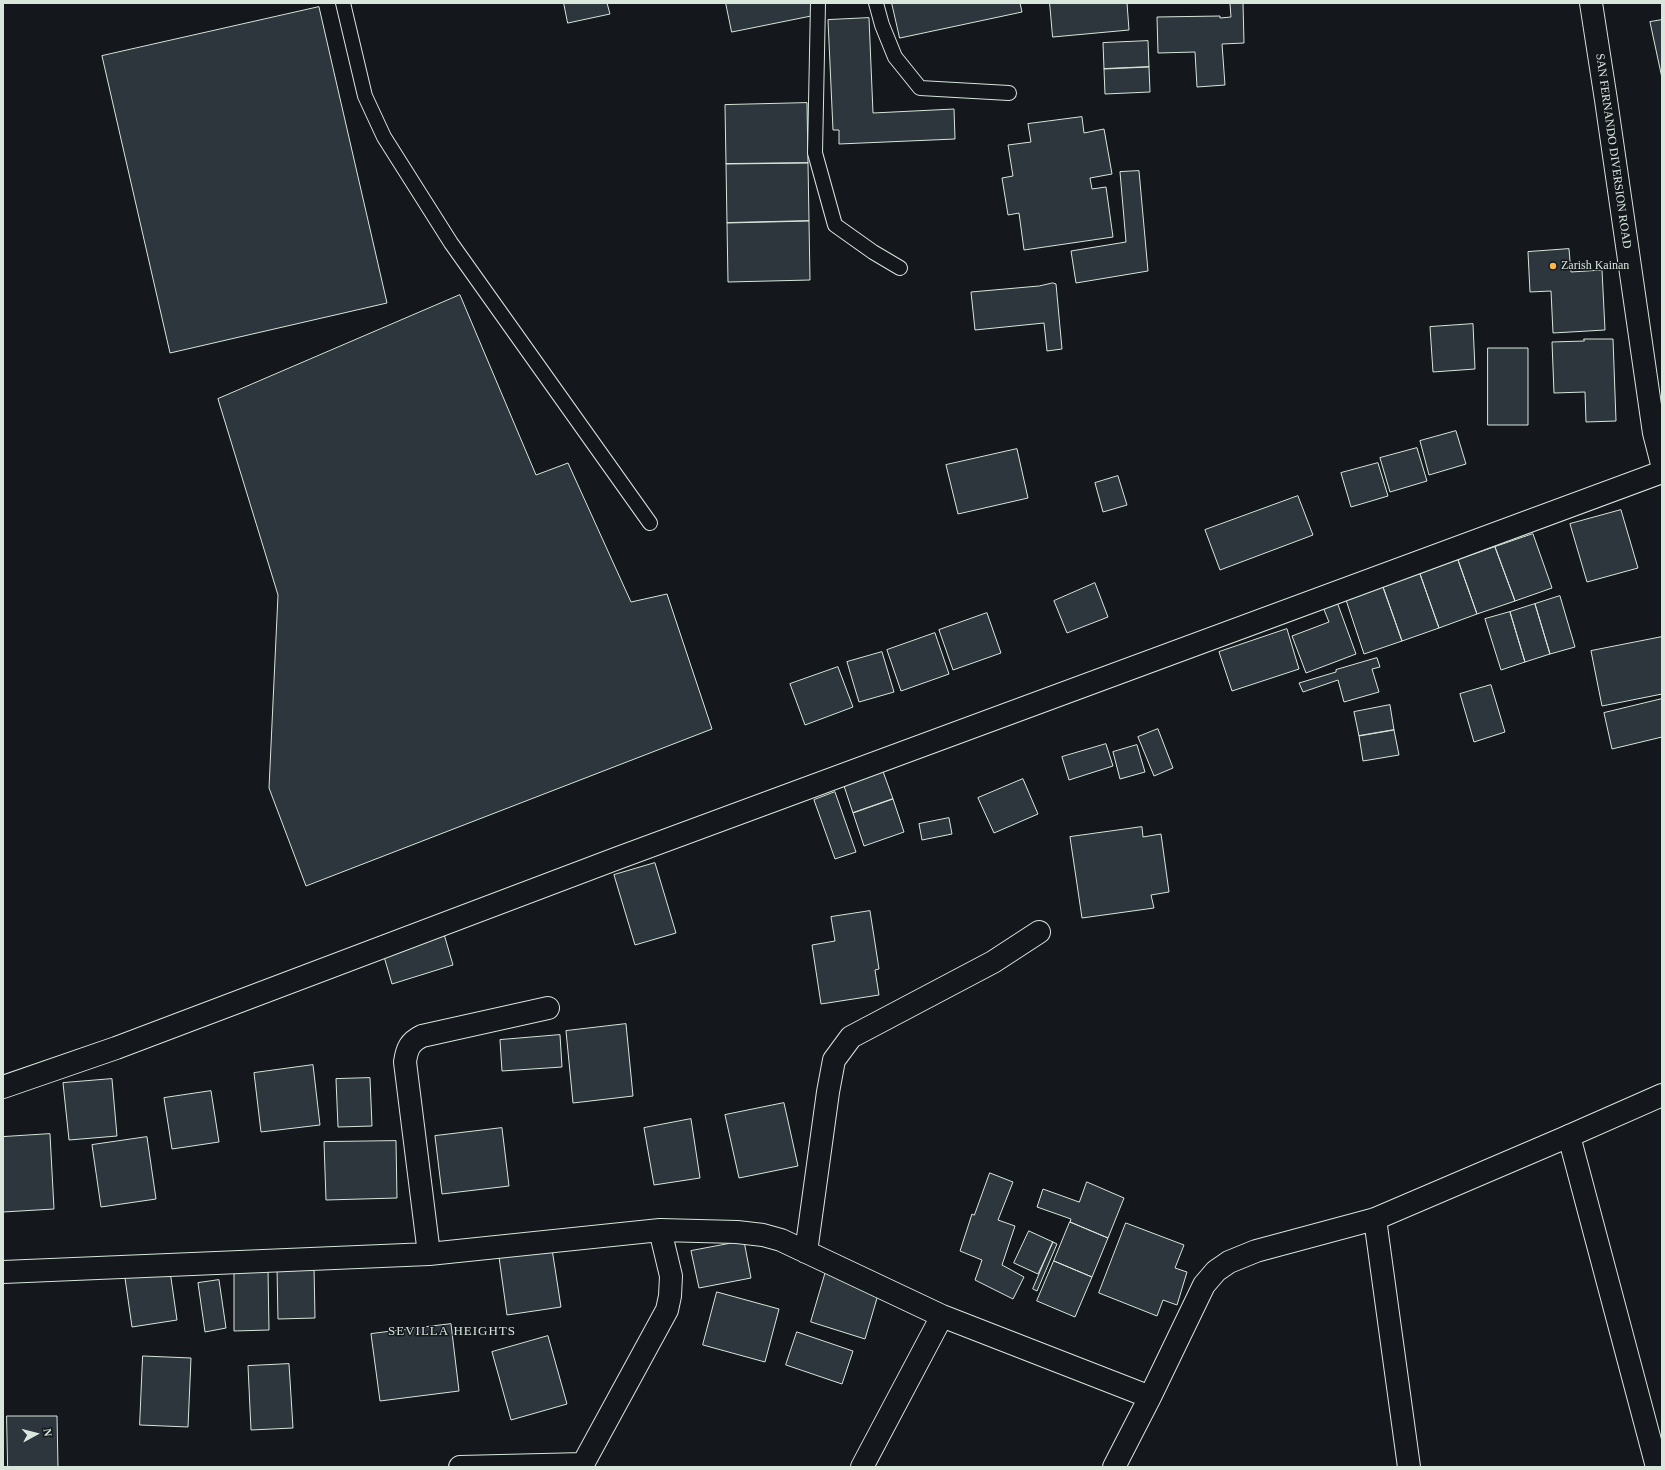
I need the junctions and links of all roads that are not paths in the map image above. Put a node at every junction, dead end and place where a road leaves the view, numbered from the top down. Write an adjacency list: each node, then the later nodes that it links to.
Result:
1 (343, 3): 9 (lane)
2 (818, 3): 6 (lane)
3 (876, 3): 5 (lane)
4 (1591, 3): 7 (main road, SAN FERNANDO DIVERSION ROAD)
5 (1009, 93)
6 (900, 268)
7 (1662, 464)
8 (1662, 472): 12 (main road)
9 (650, 523)
10 (1039, 932): 17 (main road)
11 (548, 1008): 18 (main road)
12 (3, 1087)
13 (1662, 1095): 14 (main road)
14 (1569, 1136): 15 (main road); 27 (main road)
15 (1375, 1219): 21 (main road); 26 (main road)
16 (660, 1230): 17 (main road); 18 (main road); 22 (main road)
17 (806, 1252): 20 (main road)
18 (429, 1254): 19 (main road)
19 (3, 1272)
20 (942, 1316): 21 (main road); 24 (main road)
21 (1150, 1397): 25 (main road)
22 (583, 1465): 23 (main road)
23 (460, 1467)
24 (862, 1467)
25 (1114, 1467)
26 (1409, 1467)
27 (1657, 1467)

